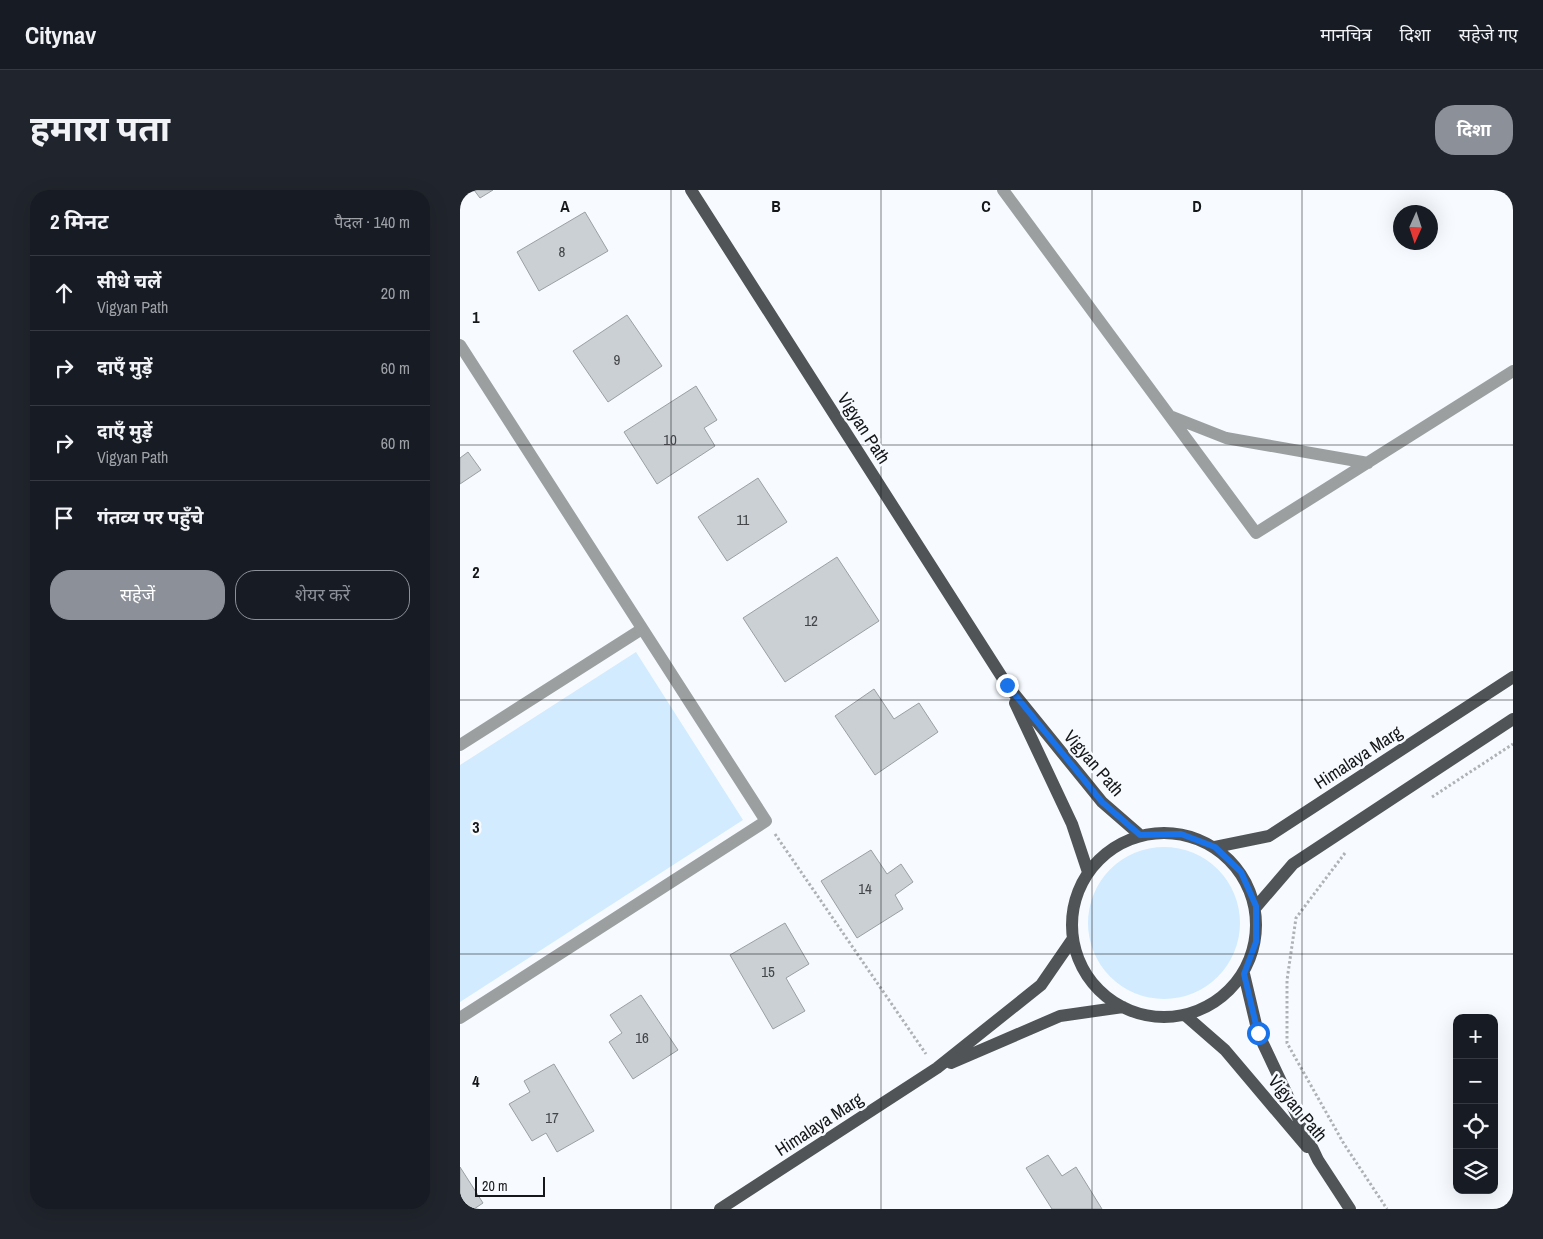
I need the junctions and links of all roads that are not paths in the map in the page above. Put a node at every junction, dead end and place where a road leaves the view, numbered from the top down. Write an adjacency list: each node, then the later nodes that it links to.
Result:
1 (691, 190): 9 (main road, Vigyan Path)
2 (1003, 190): 5 (street)
3 (460, 345): 7 (street)
4 (1513, 370): 6 (street)
5 (1170, 416): 6 (street); 6 (street)
6 (1368, 462)
7 (642, 629): 11 (street); 20 (street)
8 (1513, 677): 13 (main road, Himalaya Marg)
9 (1007, 685): 12 (main road, Vigyan Path); 14 (main road, Vigyan Path)
10 (1513, 719): 15 (main road)
11 (460, 745)
12 (1140, 835): 13 (main road); 14 (main road)
13 (1215, 847): 15 (main road)
14 (1088, 872): 16 (main road)
15 (1256, 906): 17 (main road)
16 (1072, 940): 18 (main road); 21 (main road, Himalaya Marg)
17 (1244, 974): 19 (main road); 22 (main road, Vigyan Path)
18 (1124, 1007): 19 (main road); 21 (main road, Himalaya Marg)
19 (1186, 1016): 22 (main road, Vigyan Path)
20 (460, 1018)
21 (937, 1068): 23 (main road, Himalaya Marg)
22 (1318, 1160): 24 (main road, Vigyan Path)
23 (720, 1209)
24 (1350, 1209)

